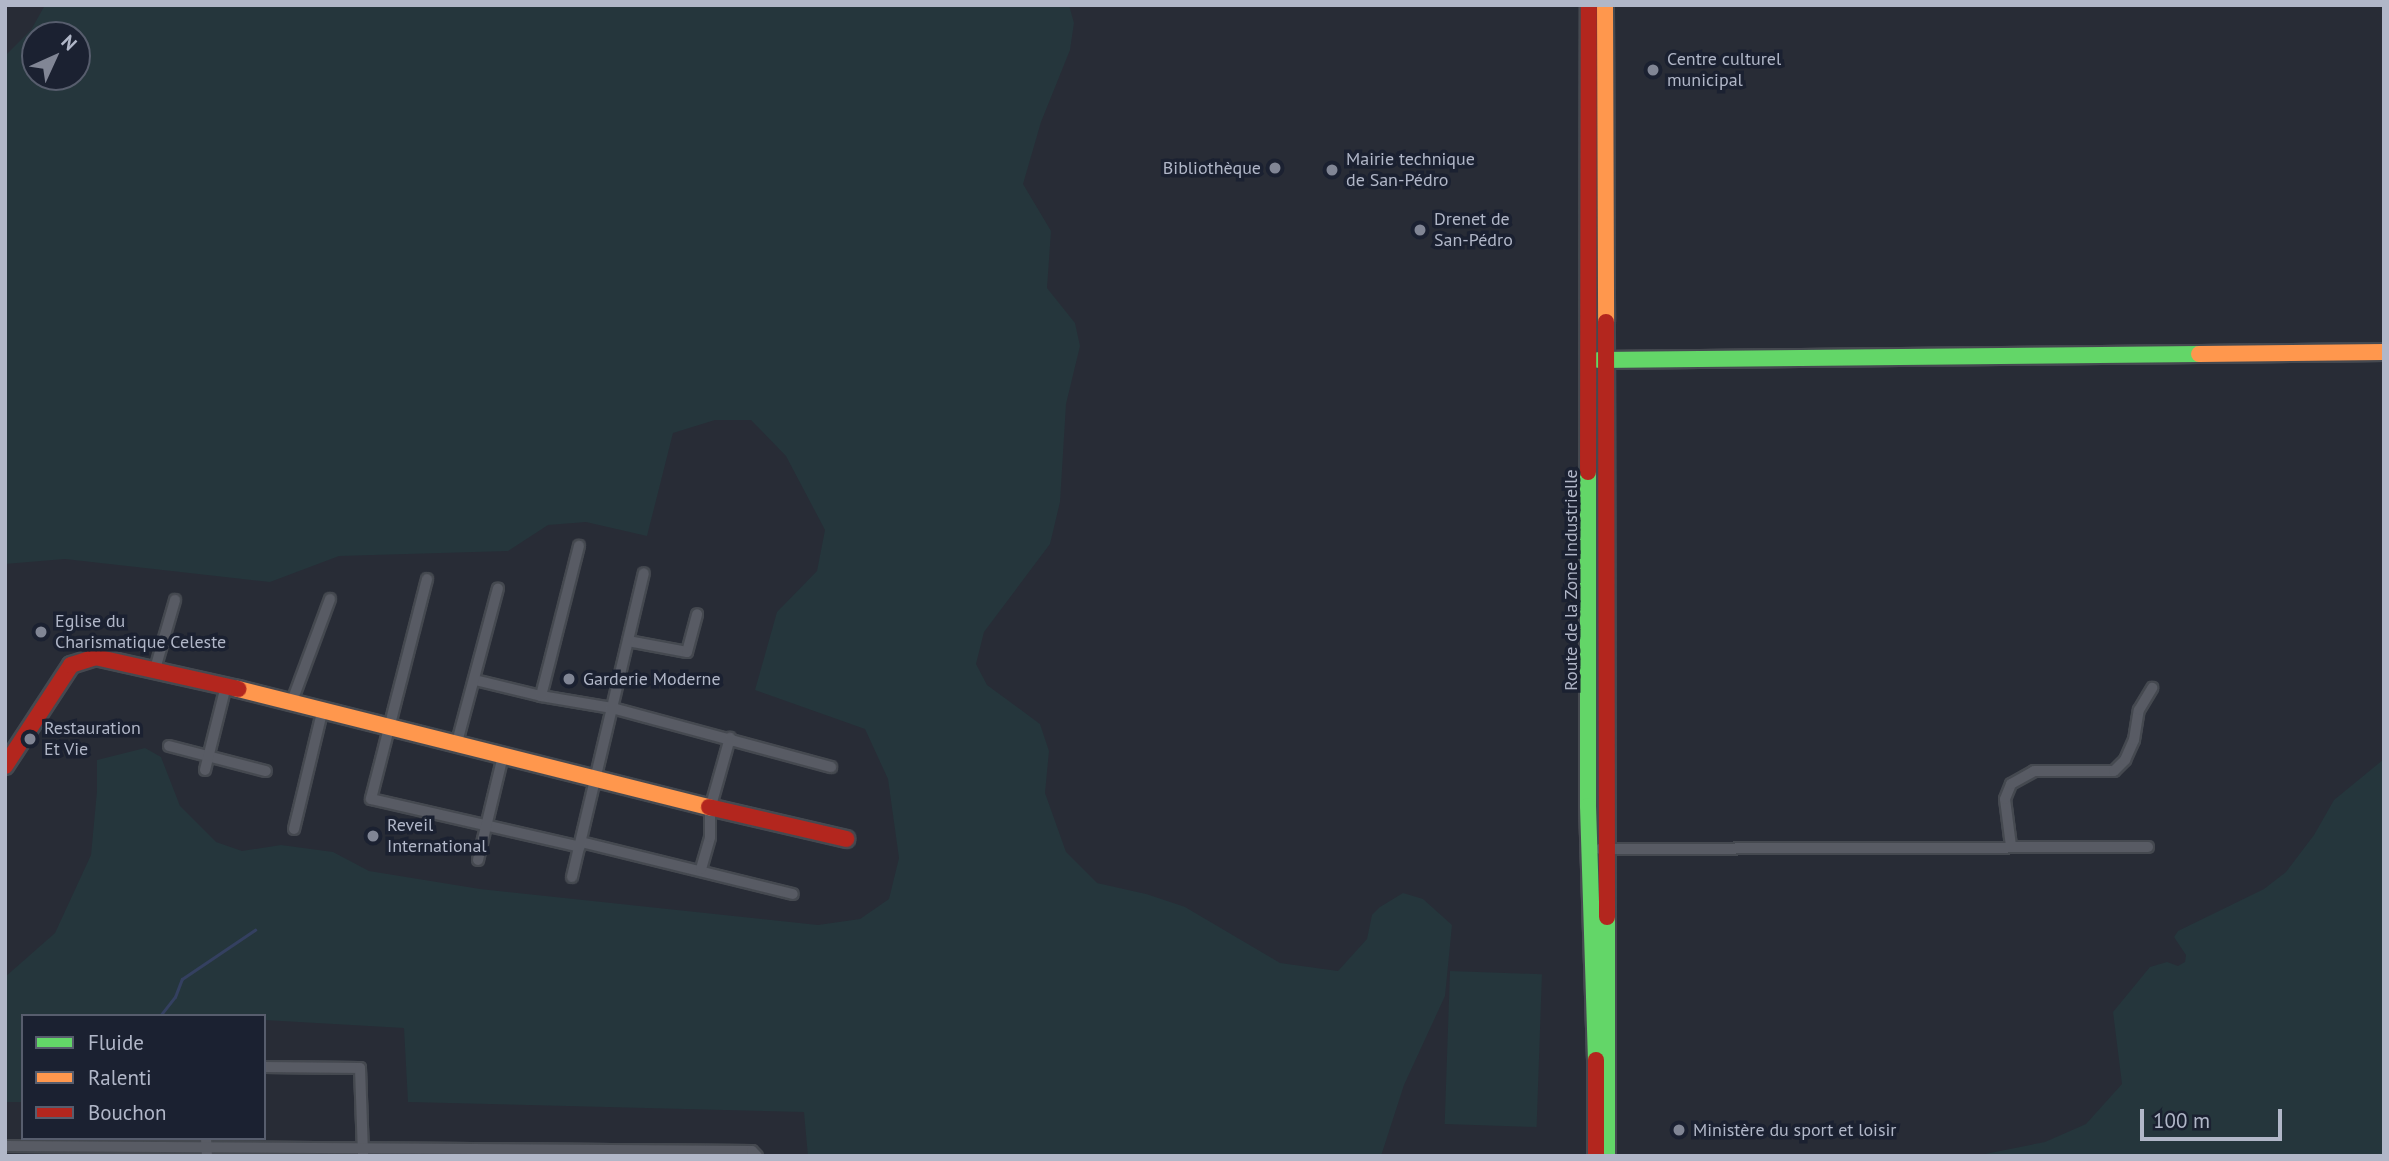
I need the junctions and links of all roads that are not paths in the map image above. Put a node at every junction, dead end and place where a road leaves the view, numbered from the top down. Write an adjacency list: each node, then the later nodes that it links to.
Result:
1 (1589, 5): 4 (main road, Route de la Zone Industrielle)
2 (1605, 5): 4 (main road, Route de la Zone Industrielle)
3 (2384, 352): 4 (main road)
4 (1599, 360): 39 (main road, Route de la Zone Industrielle); 40 (main road, Route de la Zone Industrielle)
5 (579, 546): 17 (street)
6 (644, 573): 12 (street)
7 (428, 579): 21 (street)
8 (498, 588): 14 (street)
9 (330, 599): 18 (street)
10 (175, 600): 13 (street)
11 (697, 614): 12 (street)
12 (628, 641): 19 (street)
13 (155, 669): 15 (main road); 27 (main road)
14 (475, 680): 17 (street); 24 (street)
15 (226, 686): 18 (main road); 25 (street)
16 (2152, 688): 37 (street)
17 (541, 696): 19 (street)
18 (291, 704): 20 (main road)
19 (612, 708): 22 (street); 31 (street)
20 (322, 712): 21 (main road); 34 (street)
21 (390, 728): 24 (main road); 33 (street)
22 (730, 738): 28 (street); 32 (street)
23 (169, 746): 25 (street)
24 (456, 746): 26 (main road)
25 (208, 756): 29 (street); 30 (street)
26 (503, 756): 31 (main road); 33 (street)
27 (8, 757)
28 (831, 767)
29 (205, 770)
30 (266, 771)
31 (595, 781): 32 (main road); 36 (street)
32 (710, 809): 35 (main road); 42 (street)
33 (488, 826): 36 (street); 41 (street)
34 (294, 828)
35 (846, 839)
36 (580, 845): 42 (street); 43 (street)
37 (2011, 846): 38 (street); 40 (street)
38 (2148, 847)
39 (1590, 849): 40 (street); 54 (main road, Route de la Zone Industrielle)
40 (1609, 849): 55 (main road, Route de la Zone Industrielle)
41 (478, 860)
42 (701, 869): 44 (street)
43 (572, 877)
44 (793, 894)
45 (266, 1068): 49 (street)
46 (5, 1146): 48 (street)
47 (207, 1147): 48 (street); 49 (street)
48 (134, 1151)
49 (362, 1151): 50 (street)
50 (453, 1152): 52 (street)
51 (660, 1153): 52 (street); 53 (street)
52 (587, 1154)
53 (757, 1156)
54 (1595, 1156)
55 (1607, 1156)

